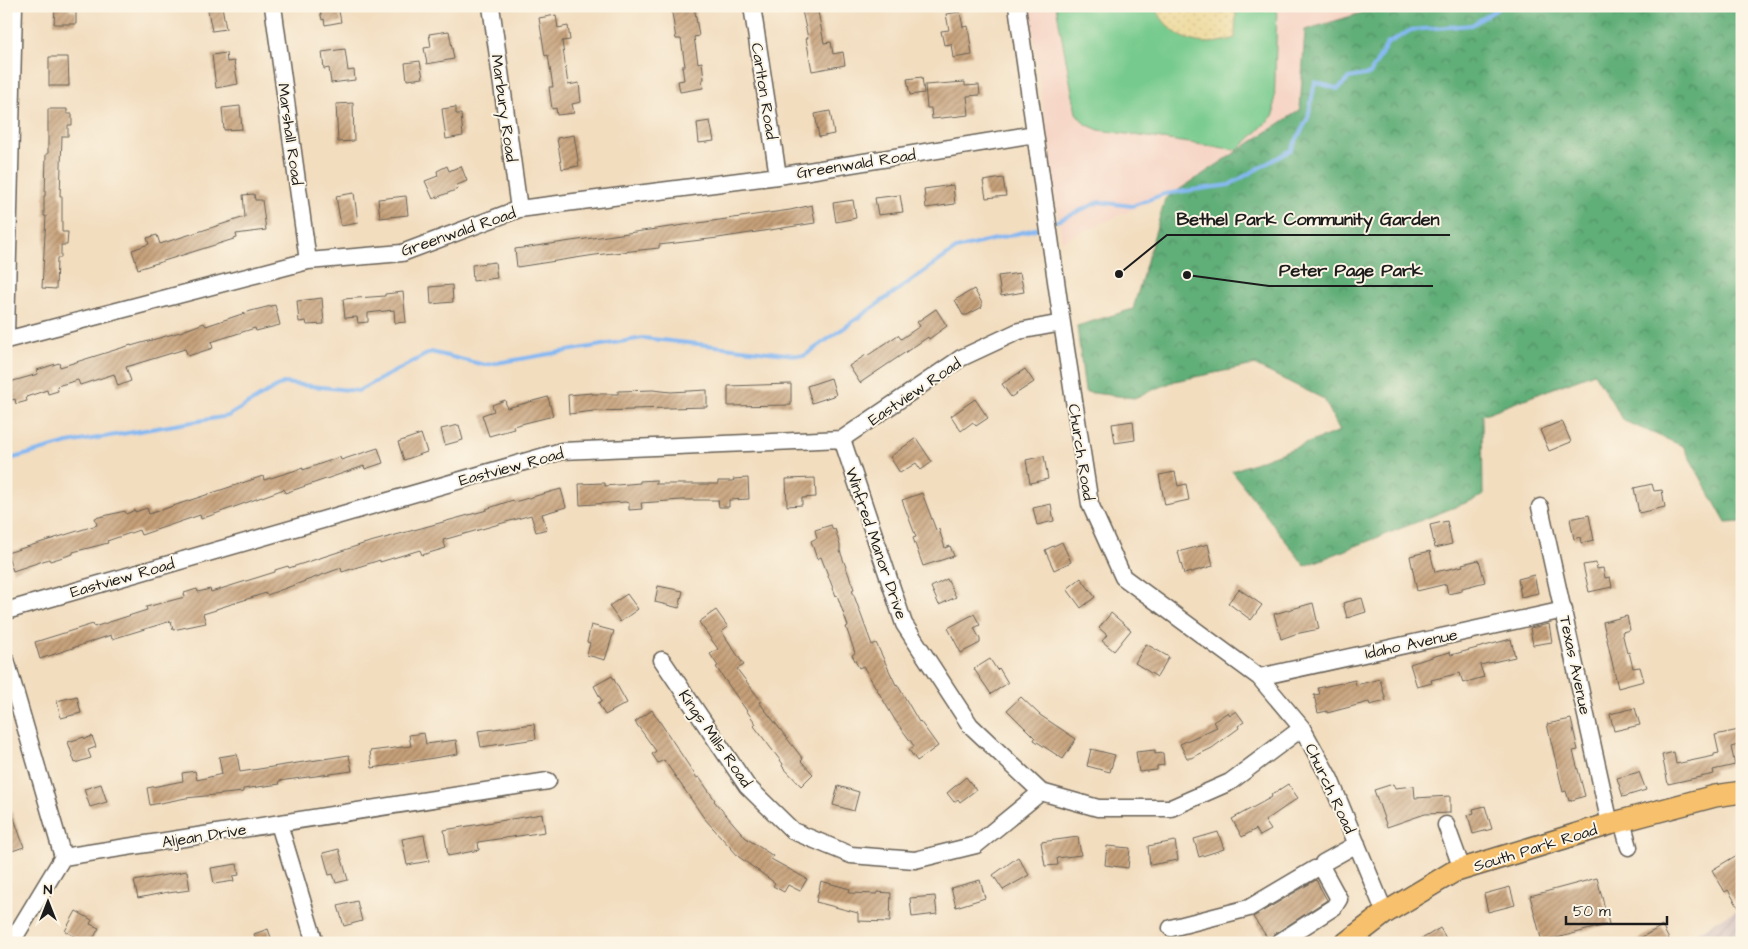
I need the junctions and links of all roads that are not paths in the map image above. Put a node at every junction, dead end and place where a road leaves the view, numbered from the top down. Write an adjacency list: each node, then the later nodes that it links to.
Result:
1 (14, 6): 11 (street)
2 (273, 6): 9 (street, Marshall Road)
3 (491, 6): 8 (street, Marbury Road)
4 (752, 6): 7 (street, Carlton Road)
5 (1017, 6): 6 (street, Church Road)
6 (1035, 134): 7 (street, Greenwald Road); 10 (street, Church Road)
7 (778, 176): 8 (street, Greenwald Road)
8 (518, 209): 9 (street, Greenwald Road)
9 (308, 261): 12 (street, Greenwald Road)
10 (1062, 323): 13 (street, Eastview Road); 19 (street, Church Road)
11 (6, 334)
12 (6, 340)
13 (842, 439): 15 (street, Eastview Road); 22 (street, Winfred Manor Drive)
14 (1540, 506): 16 (street, Texas Avenue)
15 (6, 610)
16 (1564, 610): 19 (street, Idaho Avenue); 24 (street, Texas Avenue)
17 (6, 660): 29 (street)
18 (662, 660): 22 (street, Kings Mills Road)
19 (1259, 677): 20 (street, Church Road)
20 (1302, 728): 22 (street, Winfred Manor Drive); 27 (street, Church Road)
21 (548, 781): 25 (street, Aljean Drive)
22 (1041, 792)
23 (1742, 792): 24 (main road, South Park Road)
24 (1616, 823): 28 (street, Texas Avenue); 31 (main road, South Park Road)
25 (279, 824): 29 (street, Aljean Drive); 35 (street)
26 (1446, 826): 31 (street)
27 (1357, 844): 30 (street); 32 (street, Church Road)
28 (1629, 847)
29 (63, 857): 34 (street)
30 (1322, 868): 33 (street); 36 (street)
31 (1462, 869): 32 (main road, South Park Road)
32 (1385, 913): 37 (main road, South Park Road)
33 (1171, 928)
34 (11, 943)
35 (315, 943)
36 (1278, 943)
37 (1346, 943)

